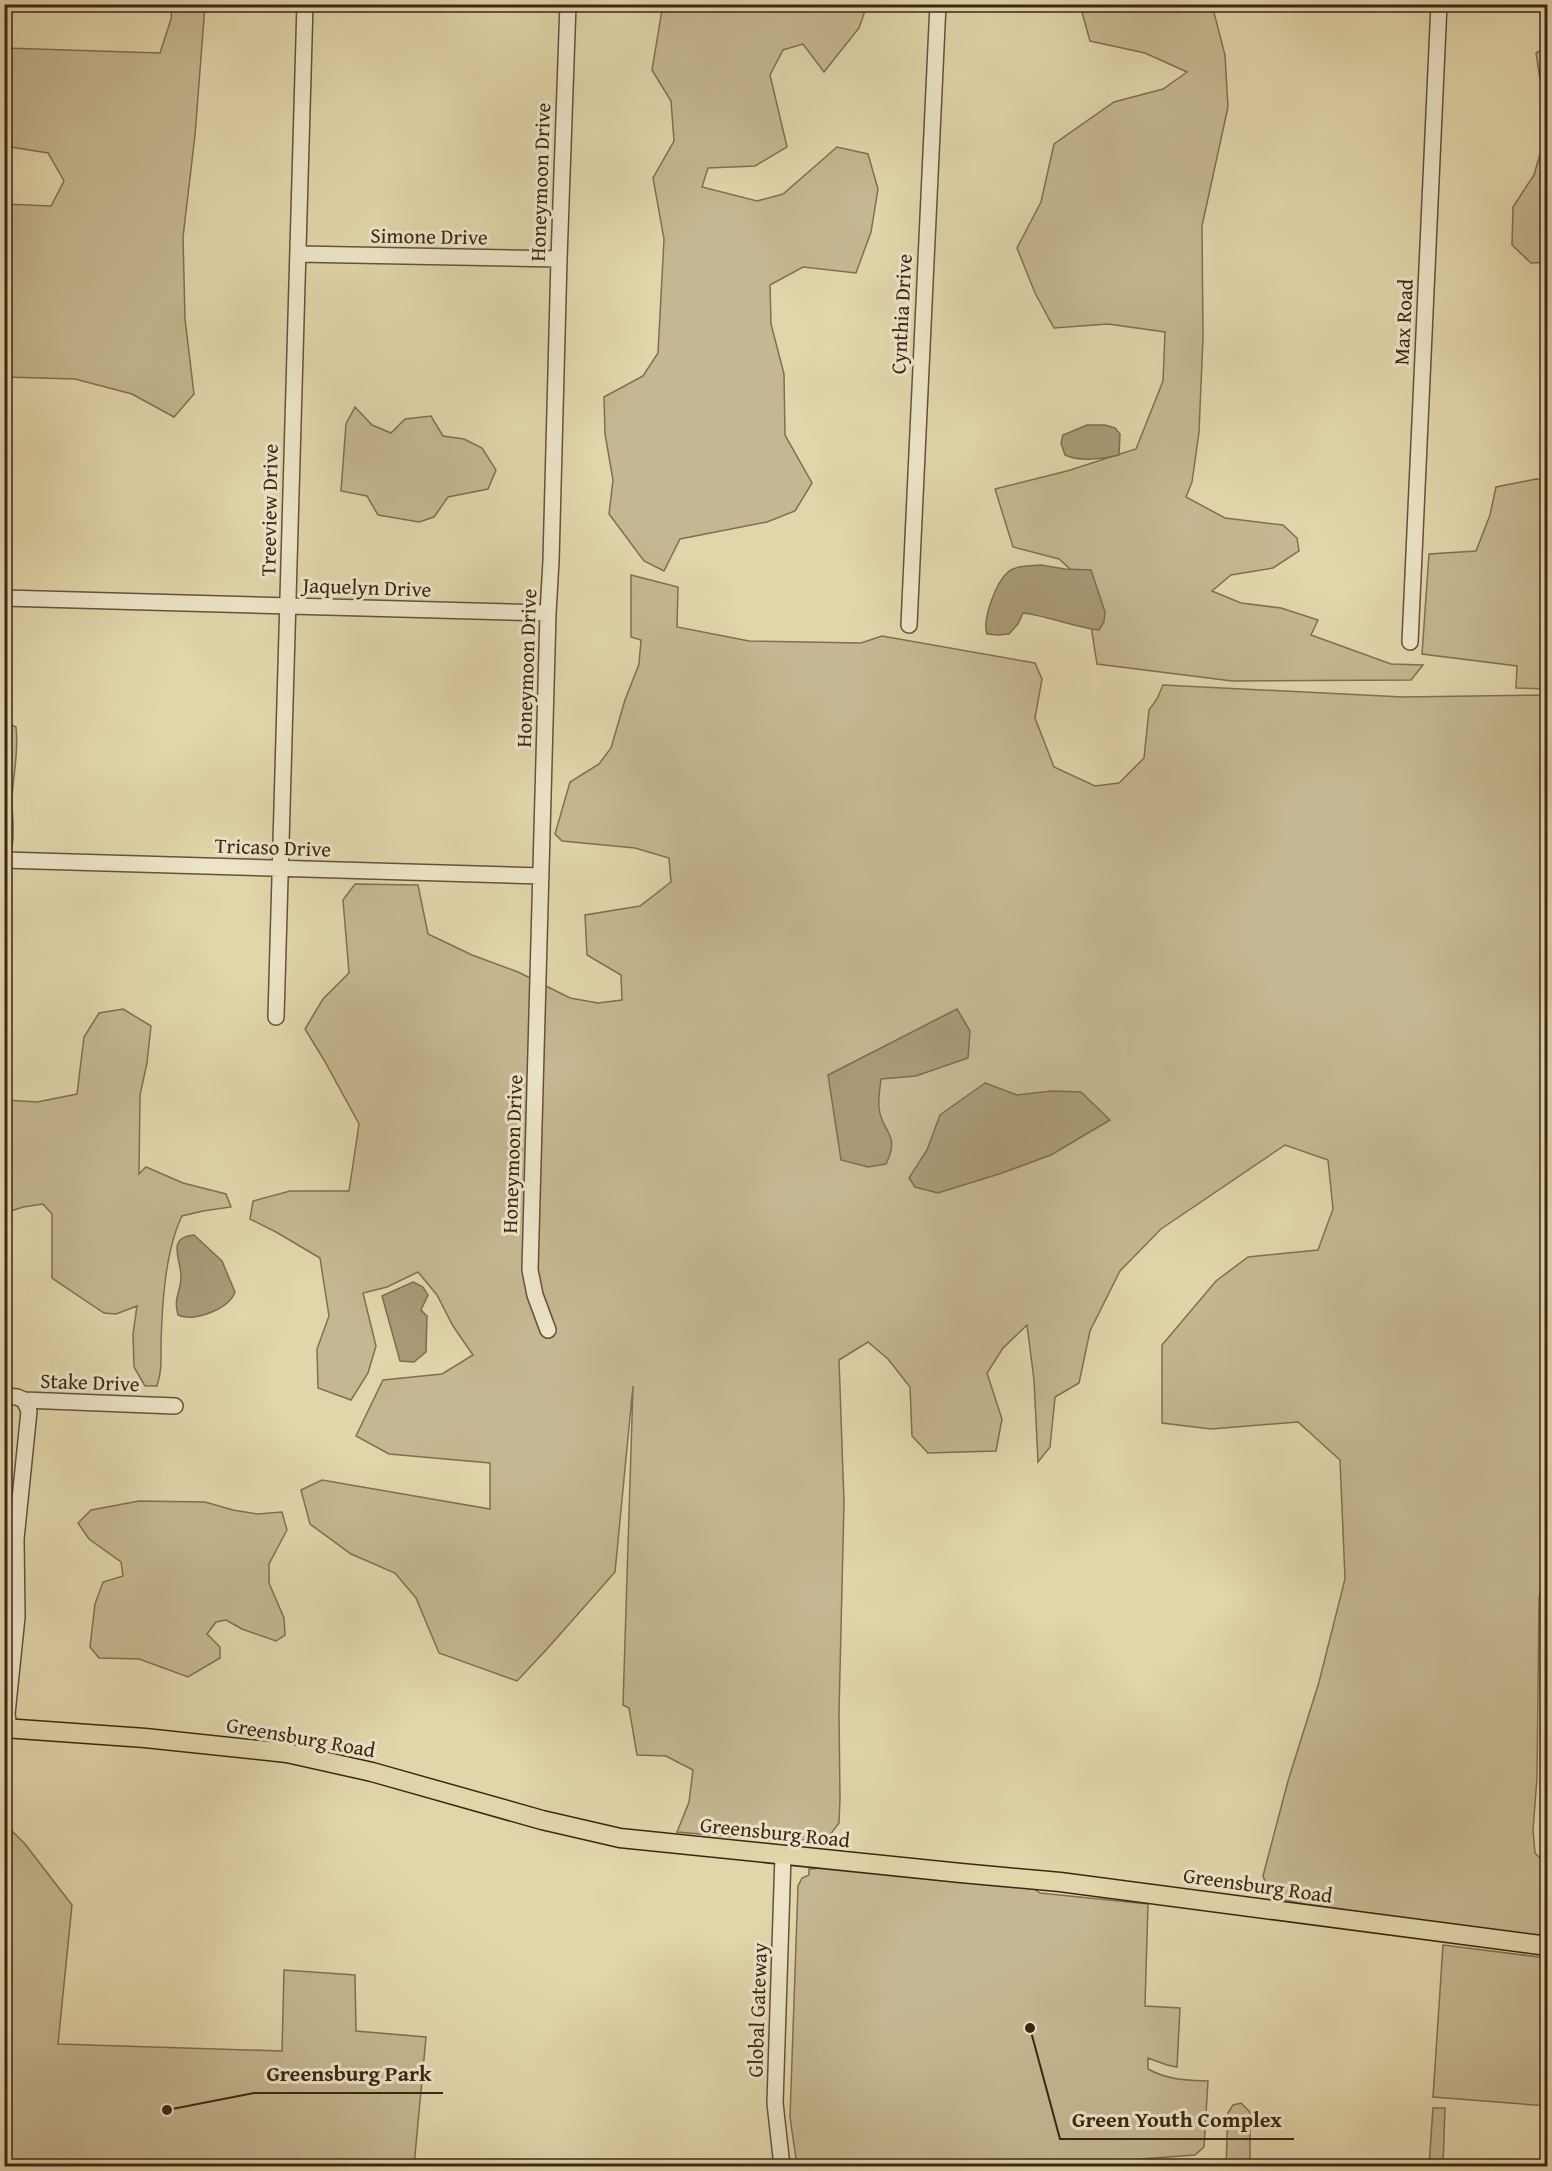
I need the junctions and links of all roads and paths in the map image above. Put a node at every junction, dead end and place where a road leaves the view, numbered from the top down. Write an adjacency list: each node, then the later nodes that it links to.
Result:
1 (305, 4): 5 (street, Treeview Drive)
2 (568, 4): 6 (street, Honeymoon Drive)
3 (938, 4): 10 (street, Cynthia Drive)
4 (1439, 4): 11 (street, Max Road)
5 (298, 254): 6 (street, Simone Drive); 8 (street, Treeview Drive)
6 (559, 260): 9 (street, Honeymoon Drive)
7 (4, 598): 8 (street, Jaquelyn Drive)
8 (289, 606): 9 (street, Jaquelyn Drive); 13 (street, Treeview Drive)
9 (548, 613): 14 (street, Honeymoon Drive)
10 (909, 625)
11 (1410, 642)
12 (4, 860): 13 (street, Tricaso Drive)
13 (280, 868): 14 (street, Tricaso Drive); 15 (street, Treeview Drive)
14 (541, 876): 16 (street, Honeymoon Drive)
15 (276, 1017)
16 (548, 1330)
17 (4, 1396): 18 (street, Stake Drive)
18 (24, 1400): 19 (street, Stake Drive); 20 (street)
19 (175, 1406)
20 (7, 1728): 21 (main road, Greensburg Road)
21 (783, 1855): 22 (main road, Greensburg Road); 23 (street, Global Gateway)
22 (1548, 1946)
23 (782, 2166)

